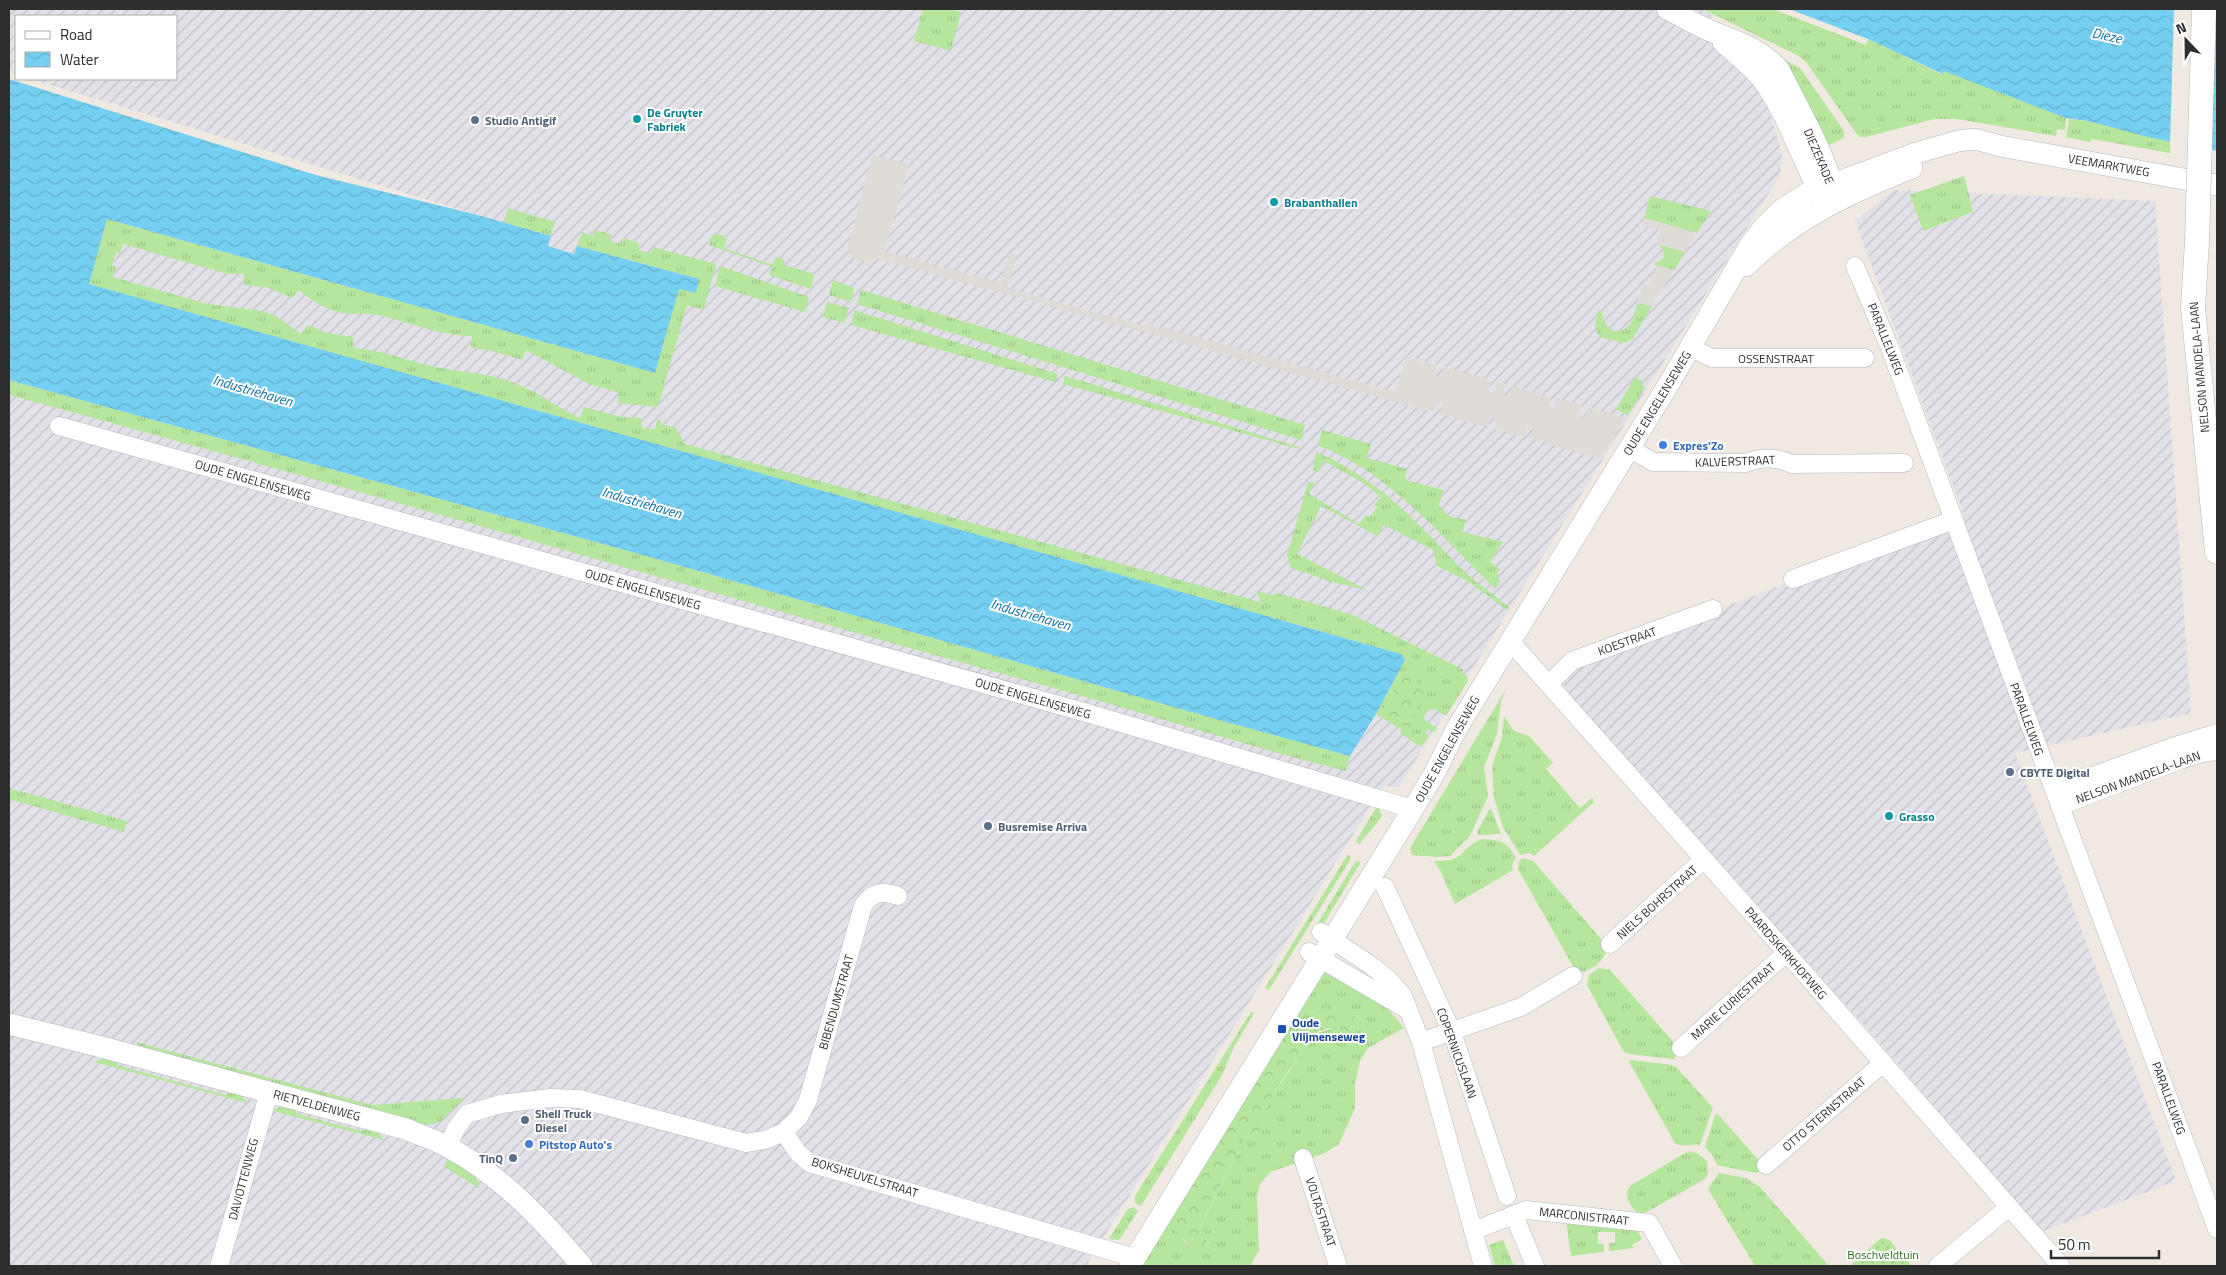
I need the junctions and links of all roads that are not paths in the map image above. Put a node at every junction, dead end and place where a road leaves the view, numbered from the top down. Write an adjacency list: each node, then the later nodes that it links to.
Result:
1 (1667, 9): 4 (street, DIEZEKADE)
2 (2204, 9): 5 (main road, NELSON MANDELA-LAAN, bridge)
3 (2217, 185): 4 (street, VEEMARKTWEG)
4 (1828, 191): 7 (street, OUDE ENGELENSEWEG)
5 (2197, 241): 9 (main road, NELSON MANDELA-LAAN); 14 (main road, NELSON MANDELA-LAAN)
6 (1855, 266): 13 (street, PARALLELWEG)
7 (1690, 347): 8 (street, OSSENSTRAAT); 11 (street, OUDE ENGELENSEWEG)
8 (1865, 358)
9 (2217, 406)
10 (59, 426): 22 (street, OUDE ENGELENSEWEG)
11 (1629, 448): 12 (street, KALVERSTRAAT); 17 (street, OUDE ENGELENSEWEG)
12 (1904, 463)
13 (1954, 520): 15 (street); 21 (street, PARALLELWEG)
14 (2217, 552)
15 (1793, 579)
16 (1713, 609): 18 (street, KOESTRAAT)
17 (1510, 641): 18 (street, PAARDSKERKHOFWEG); 22 (street, OUDE ENGELENSEWEG)
18 (1549, 684): 23 (street, PAARDSKERKHOFWEG)
19 (2217, 733): 21 (street, NELSON MANDELA-LAAN)
20 (2217, 752): 21 (street, NELSON MANDELA-LAAN)
21 (2057, 798): 43 (street, PARALLELWEG)
22 (1406, 807): 27 (street)
23 (1704, 860): 26 (street, NIELS BOHRSTRAAT); 28 (street, PAARDSKERKHOFWEG)
24 (1385, 887): 31 (street, COPERNICUSLAAN)
25 (898, 896): 36 (street, BIBENDUMSTRAAT)
26 (1610, 944)
27 (1321, 945): 32 (street); 45 (street)
28 (1786, 953): 33 (street, MARIE CURIESTRAAT); 34 (street, PAARDSKERKHOFWEG)
29 (1573, 976): 31 (street)
30 (9, 1024): 35 (street, RIETVELDENWEG)
31 (1452, 1032): 32 (street); 40 (street, COPERNICUSLAAN)
32 (1421, 1042): 44 (street)
33 (1681, 1048)
34 (1883, 1063): 39 (street, OTTO STERNSTRAAT); 41 (street, PAARDSKERKHOFWEG)
35 (268, 1092): 37 (street, RIETVELDENWEG); 46 (street, DAVIOTTENWEG)
36 (784, 1132): 37 (street); 45 (street, BOKSHEUVELSTRAAT)
37 (448, 1147): 47 (street, RIETVELDENWEG)
38 (1303, 1158): 48 (street, VOLTASTRAAT)
39 (1766, 1165)
40 (1507, 1196)
41 (2009, 1207): 52 (street); 53 (street, PAARDSKERKHOFWEG)
42 (1514, 1215): 44 (street, MARCONISTRAAT); 50 (street); 51 (street, MARCONISTRAAT)
43 (2217, 1229)
44 (1473, 1231): 49 (street)
45 (1125, 1261)
46 (219, 1266)
47 (582, 1266)
48 (1338, 1266)
49 (1483, 1266)
50 (1535, 1266)
51 (1673, 1266)
52 (1938, 1266)
53 (2061, 1266)

